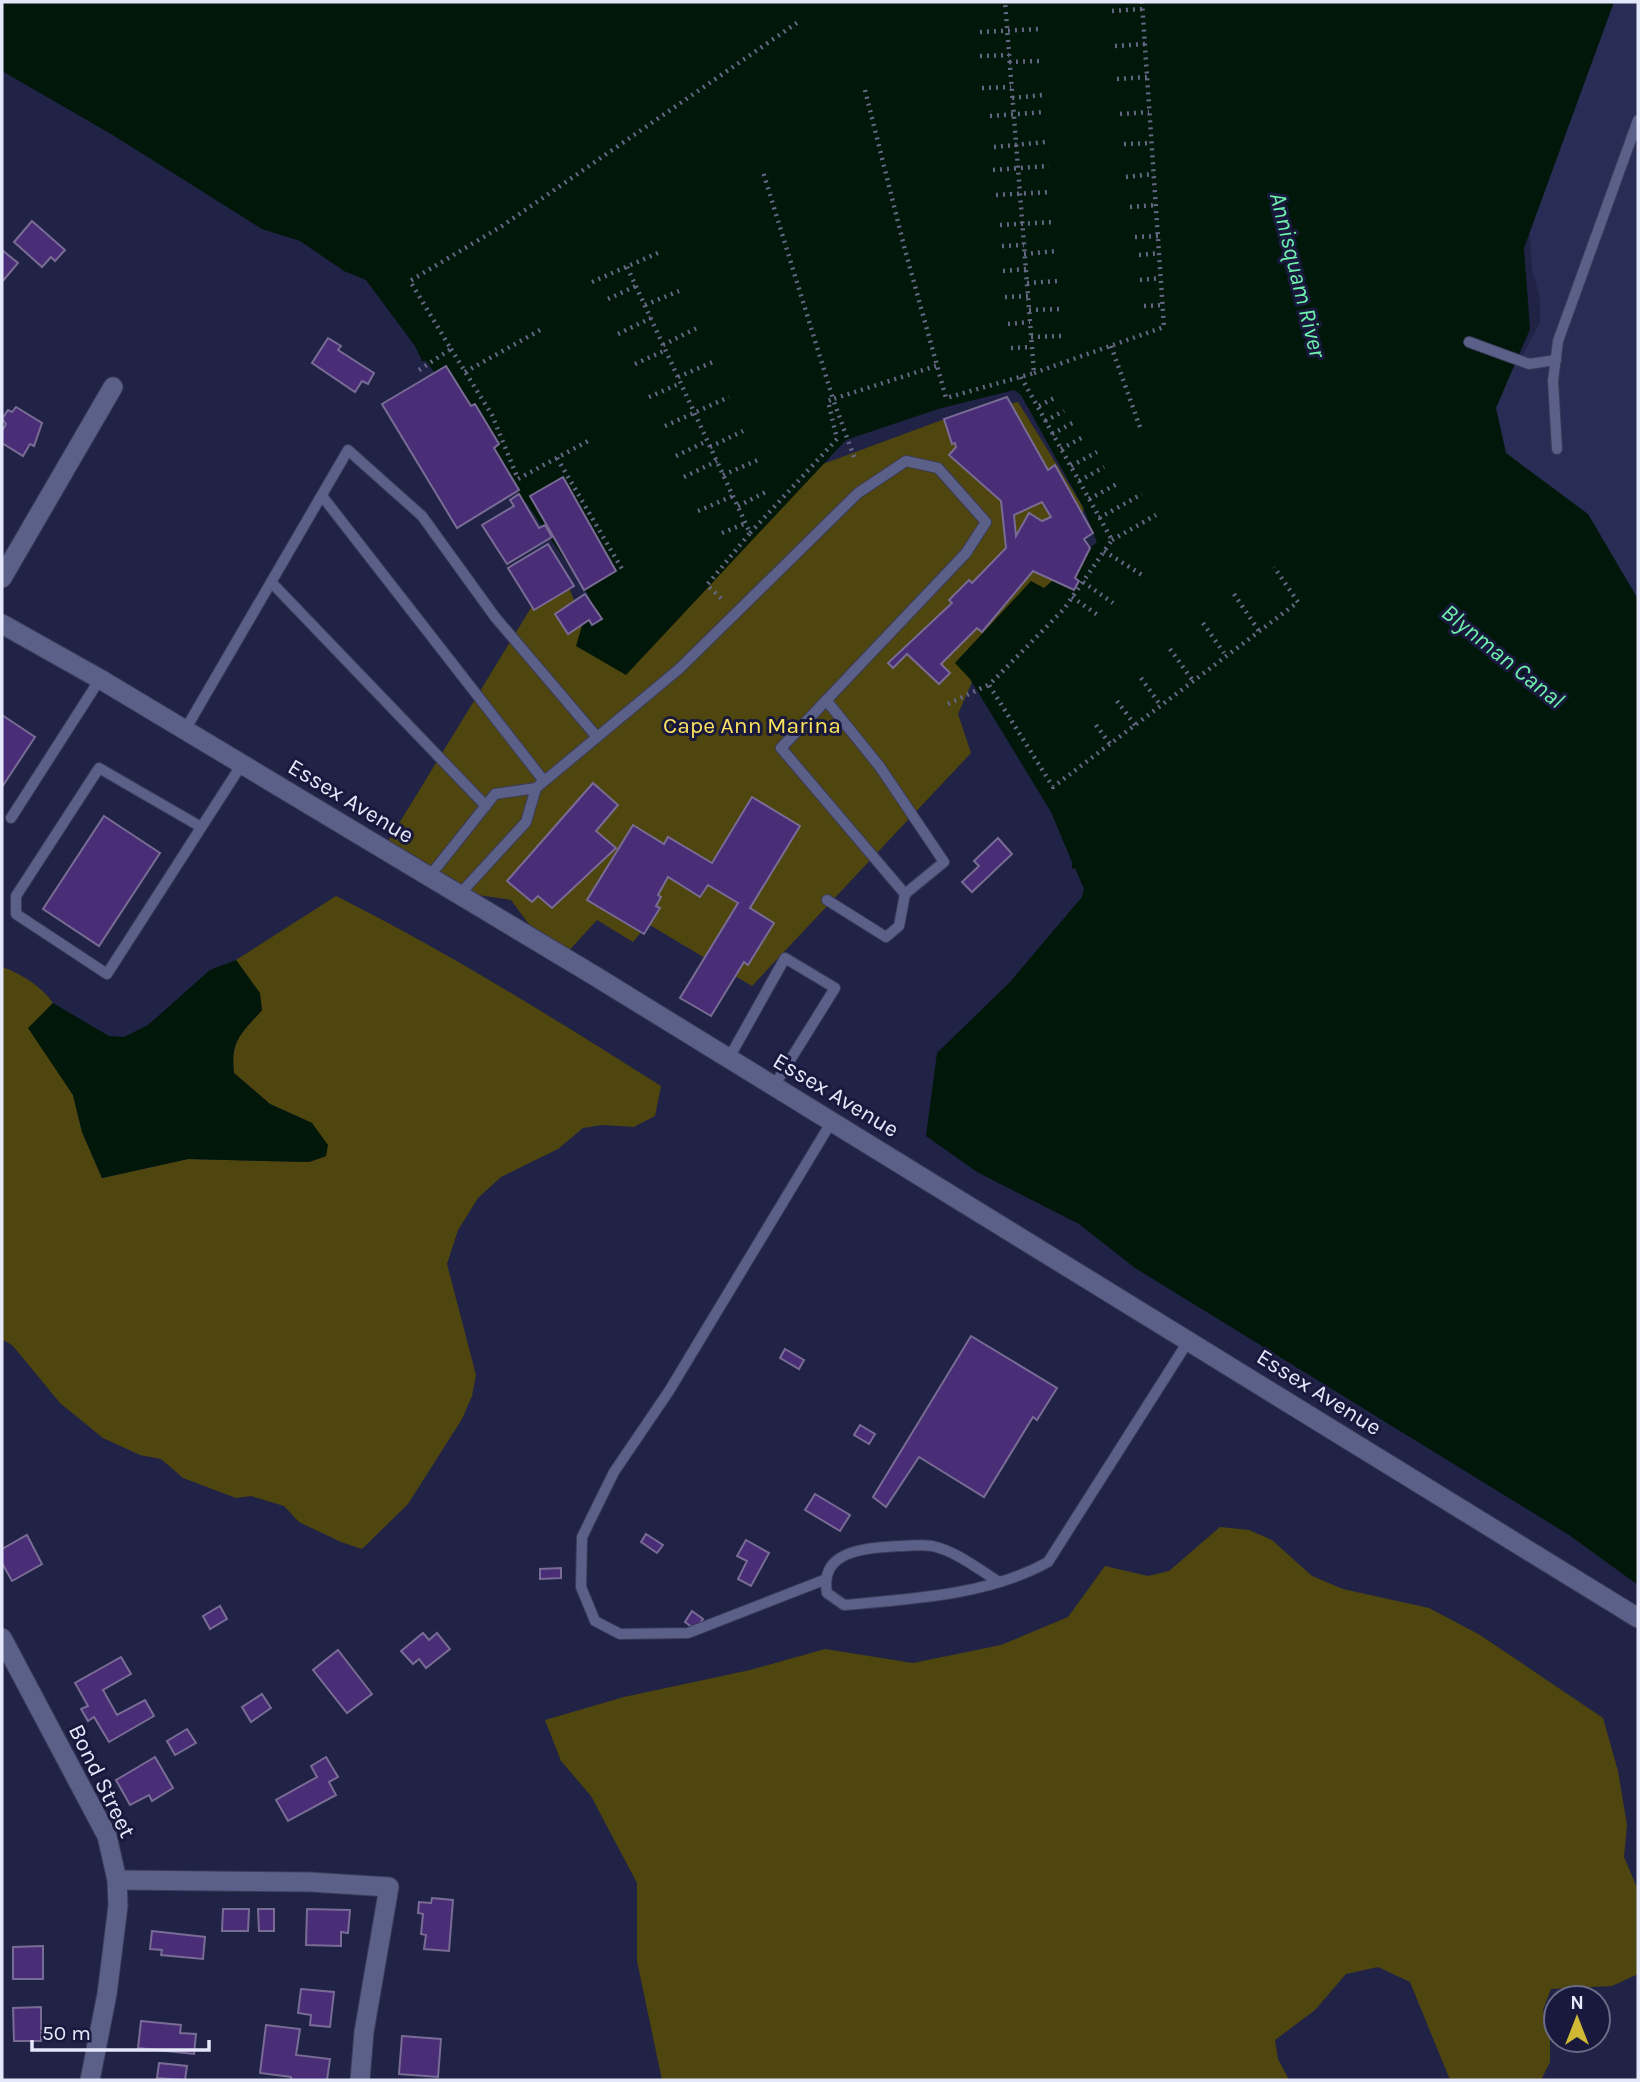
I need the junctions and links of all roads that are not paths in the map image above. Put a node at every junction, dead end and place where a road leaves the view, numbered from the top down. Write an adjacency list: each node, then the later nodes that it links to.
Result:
1 (1638, 120): 3 (lane)
2 (1469, 342): 3 (lane)
3 (1556, 360): 5 (lane)
4 (113, 387): 7 (street)
5 (1557, 449)
6 (322, 496): 8 (lane); 13 (lane); 15 (lane)
7 (2, 578)
8 (272, 583): 12 (lane); 16 (lane)
9 (2, 624): 10 (street, Essex Avenue)
10 (100, 679): 12 (street, Essex Avenue); 17 (lane)
11 (826, 701): 13 (lane); 20 (lane); 20 (lane)
12 (186, 730): 14 (street, Essex Avenue)
13 (597, 737): 15 (lane)
14 (242, 764): 18 (lane); 19 (street, Essex Avenue)
15 (540, 785): 16 (lane); 21 (lane)
16 (486, 806): 19 (lane)
17 (11, 818)
18 (201, 827): 18 (lane)
19 (429, 877): 21 (street, Essex Avenue)
20 (905, 894): 22 (lane)
21 (459, 895): 23 (street, Essex Avenue)
22 (827, 900)
23 (729, 1058): 24 (street, Essex Avenue); 24 (lane)
24 (774, 1086): 25 (street, Essex Avenue)
25 (832, 1121): 26 (street, Essex Avenue); 27 (lane)
26 (1189, 1340): 28 (lane); 29 (street, Essex Avenue)
27 (824, 1580): 28 (lane); 28 (lane)
28 (999, 1582)
29 (1638, 1618)
30 (2, 1638): 31 (street, Bond Street)
31 (117, 1880): 32 (street, Bond Street); 33 (street)
32 (90, 2080)
33 (360, 2080)

